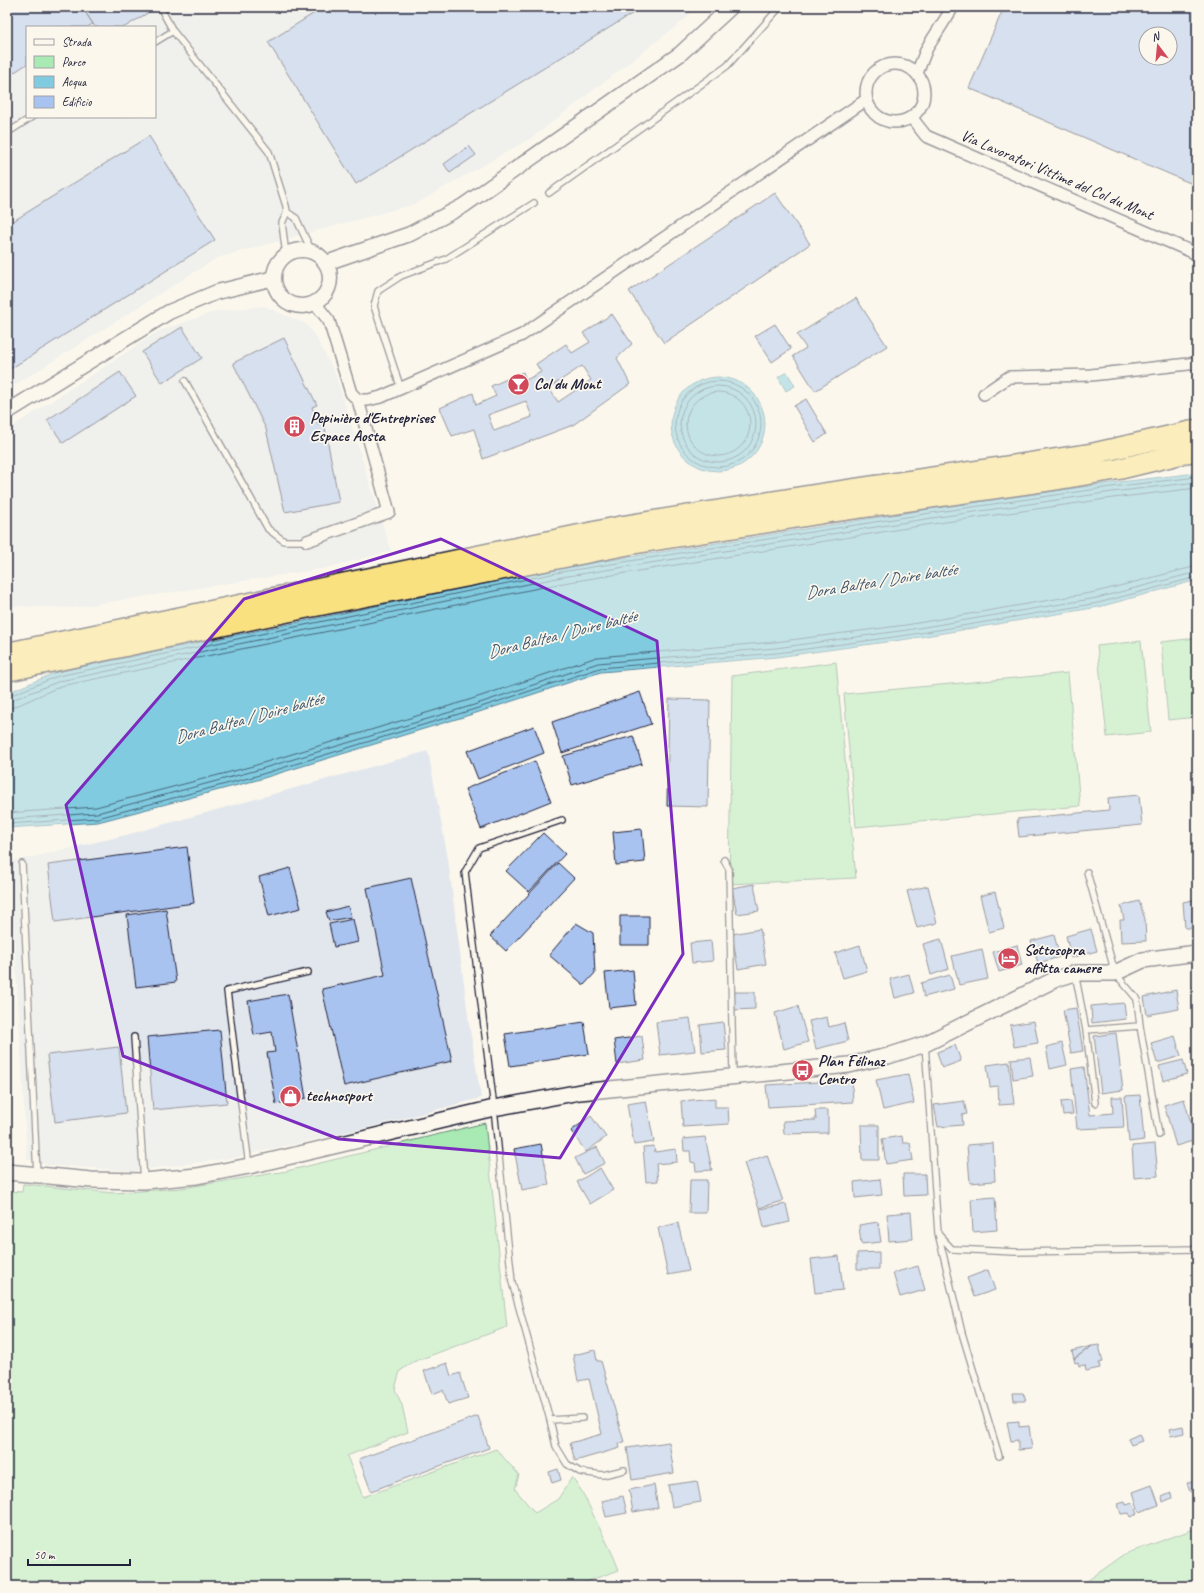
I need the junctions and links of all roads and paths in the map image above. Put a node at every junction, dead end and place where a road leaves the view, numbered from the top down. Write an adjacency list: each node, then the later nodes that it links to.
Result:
1 (161, 7): 5 (lane)
2 (731, 7): 18 (street)
3 (780, 7): 12 (lane)
4 (953, 7): 7 (street)
5 (173, 31): 6 (lane); 14 (lane)
6 (156, 41)
7 (916, 73): 8 (street); 9 (street)
8 (866, 100): 9 (street); 23 (street)
9 (911, 117): 16 (street, Via Lavoratori Vittime del Col du Mont)
10 (30, 118): 11 (lane)
11 (7, 133)
12 (549, 193)
13 (534, 203): 23 (lane)
14 (287, 212): 15 (lane); 17 (lane)
15 (312, 252): 17 (street); 18 (street)
16 (1197, 254)
17 (286, 255): 19 (street)
18 (326, 264): 20 (street)
19 (274, 278): 20 (street); 26 (street)
20 (315, 302): 25 (street)
21 (1197, 363): 24 (street)
22 (185, 381): 29 (lane)
23 (401, 389): 25 (street)
24 (984, 394)
25 (358, 400): 29 (street)
26 (7, 412)
27 (1197, 430): 30 (highway)
28 (1197, 450): 31 (highway)
29 (307, 541)
30 (7, 653)
31 (7, 671)
32 (562, 820): 46 (lane)
33 (724, 860): 44 (lane)
34 (22, 864): 50 (lane)
35 (1087, 872): 39 (lane)
36 (1197, 953): 39 (main road)
37 (308, 972): 48 (lane)
38 (1075, 973): 39 (main road); 41 (lane); 43 (main road)
39 (1115, 973): 40 (lane)
40 (1140, 1026): 41 (lane); 47 (lane)
41 (1086, 1030): 45 (lane)
42 (134, 1037): 51 (lane)
43 (925, 1044): 44 (main road); 52 (lane)
44 (733, 1078): 46 (main road)
45 (1095, 1103)
46 (494, 1108): 48 (main road); 55 (lane)
47 (1159, 1134)
48 (249, 1166): 51 (main road)
49 (7, 1172): 50 (main road)
50 (37, 1175): 51 (main road)
51 (144, 1181)
52 (938, 1233): 53 (lane); 56 (lane)
53 (1197, 1249)
54 (582, 1418): 55 (lane)
55 (550, 1420): 57 (lane)
56 (999, 1456)
57 (624, 1470)

